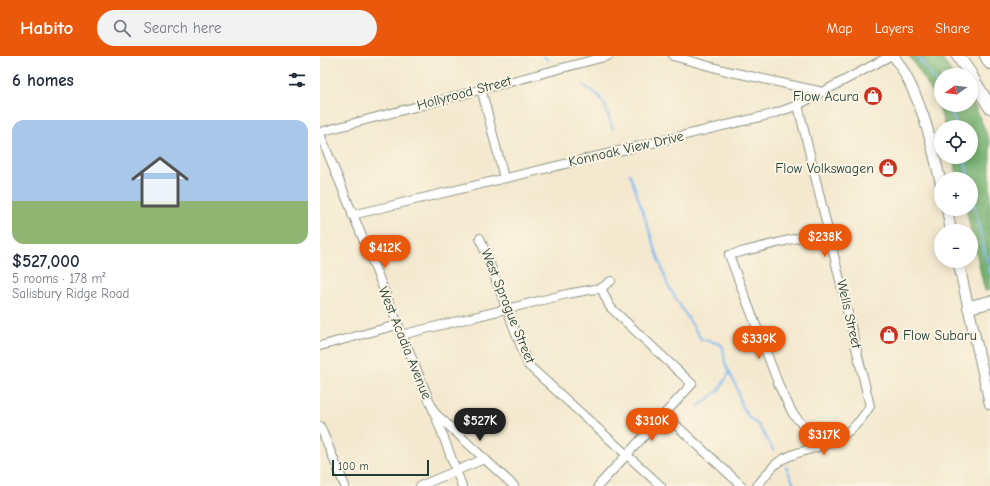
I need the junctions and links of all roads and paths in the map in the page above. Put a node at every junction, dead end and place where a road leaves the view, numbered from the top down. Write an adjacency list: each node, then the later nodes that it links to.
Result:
1 (608, 56): 10 (street, Hollyrood Street)
2 (673, 56): 11 (street)
3 (890, 56): 11 (street, Konnoak View Drive)
4 (894, 56): 15 (main road)
5 (958, 56): 8 (highway)
6 (986, 56): 7 (highway)
7 (990, 63)
8 (966, 68)
9 (978, 87): 13 (highway)
10 (481, 88): 14 (street, Hollyrood Street); 16 (street)
11 (823, 92): 12 (street, Konnoak View Drive)
12 (798, 105): 16 (street, Konnoak View Drive); 18 (street, Wells Street)
13 (990, 107)
14 (320, 133): 17 (street, West Acadia Avenue)
15 (938, 172)
16 (504, 178): 17 (street, Konnoak View Drive)
17 (352, 215): 26 (street, West Acadia Avenue)
18 (829, 230): 33 (street, Wells Street); 33 (street)
19 (480, 238): 25 (street, West Sprague Street)
20 (960, 268): 24 (main road)
21 (611, 282): 22 (street)
22 (601, 288): 25 (street); 31 (street)
23 (990, 302): 24 (highway)
24 (969, 307): 29 (main road)
25 (506, 308): 27 (street); 34 (street, West Sprague Street)
26 (397, 325): 27 (street, West Acadia Avenue); 28 (street)
27 (401, 335): 30 (street, West Acadia Avenue)
28 (320, 346)
29 (990, 404)
30 (434, 412): 35 (street); 36 (street, West Acadia Avenue)
31 (664, 414): 34 (street); 43 (street)
32 (320, 426): 37 (street)
33 (822, 446): 44 (street)
34 (627, 454): 41 (street); 42 (street, West Sprague Street)
35 (484, 459): 36 (street); 40 (street)
36 (456, 471): 38 (street); 39 (street, West Acadia Avenue)
37 (345, 486)
38 (420, 486)
39 (462, 486)
40 (514, 486)
41 (598, 486)
42 (661, 486)
43 (742, 486)
44 (757, 486)

